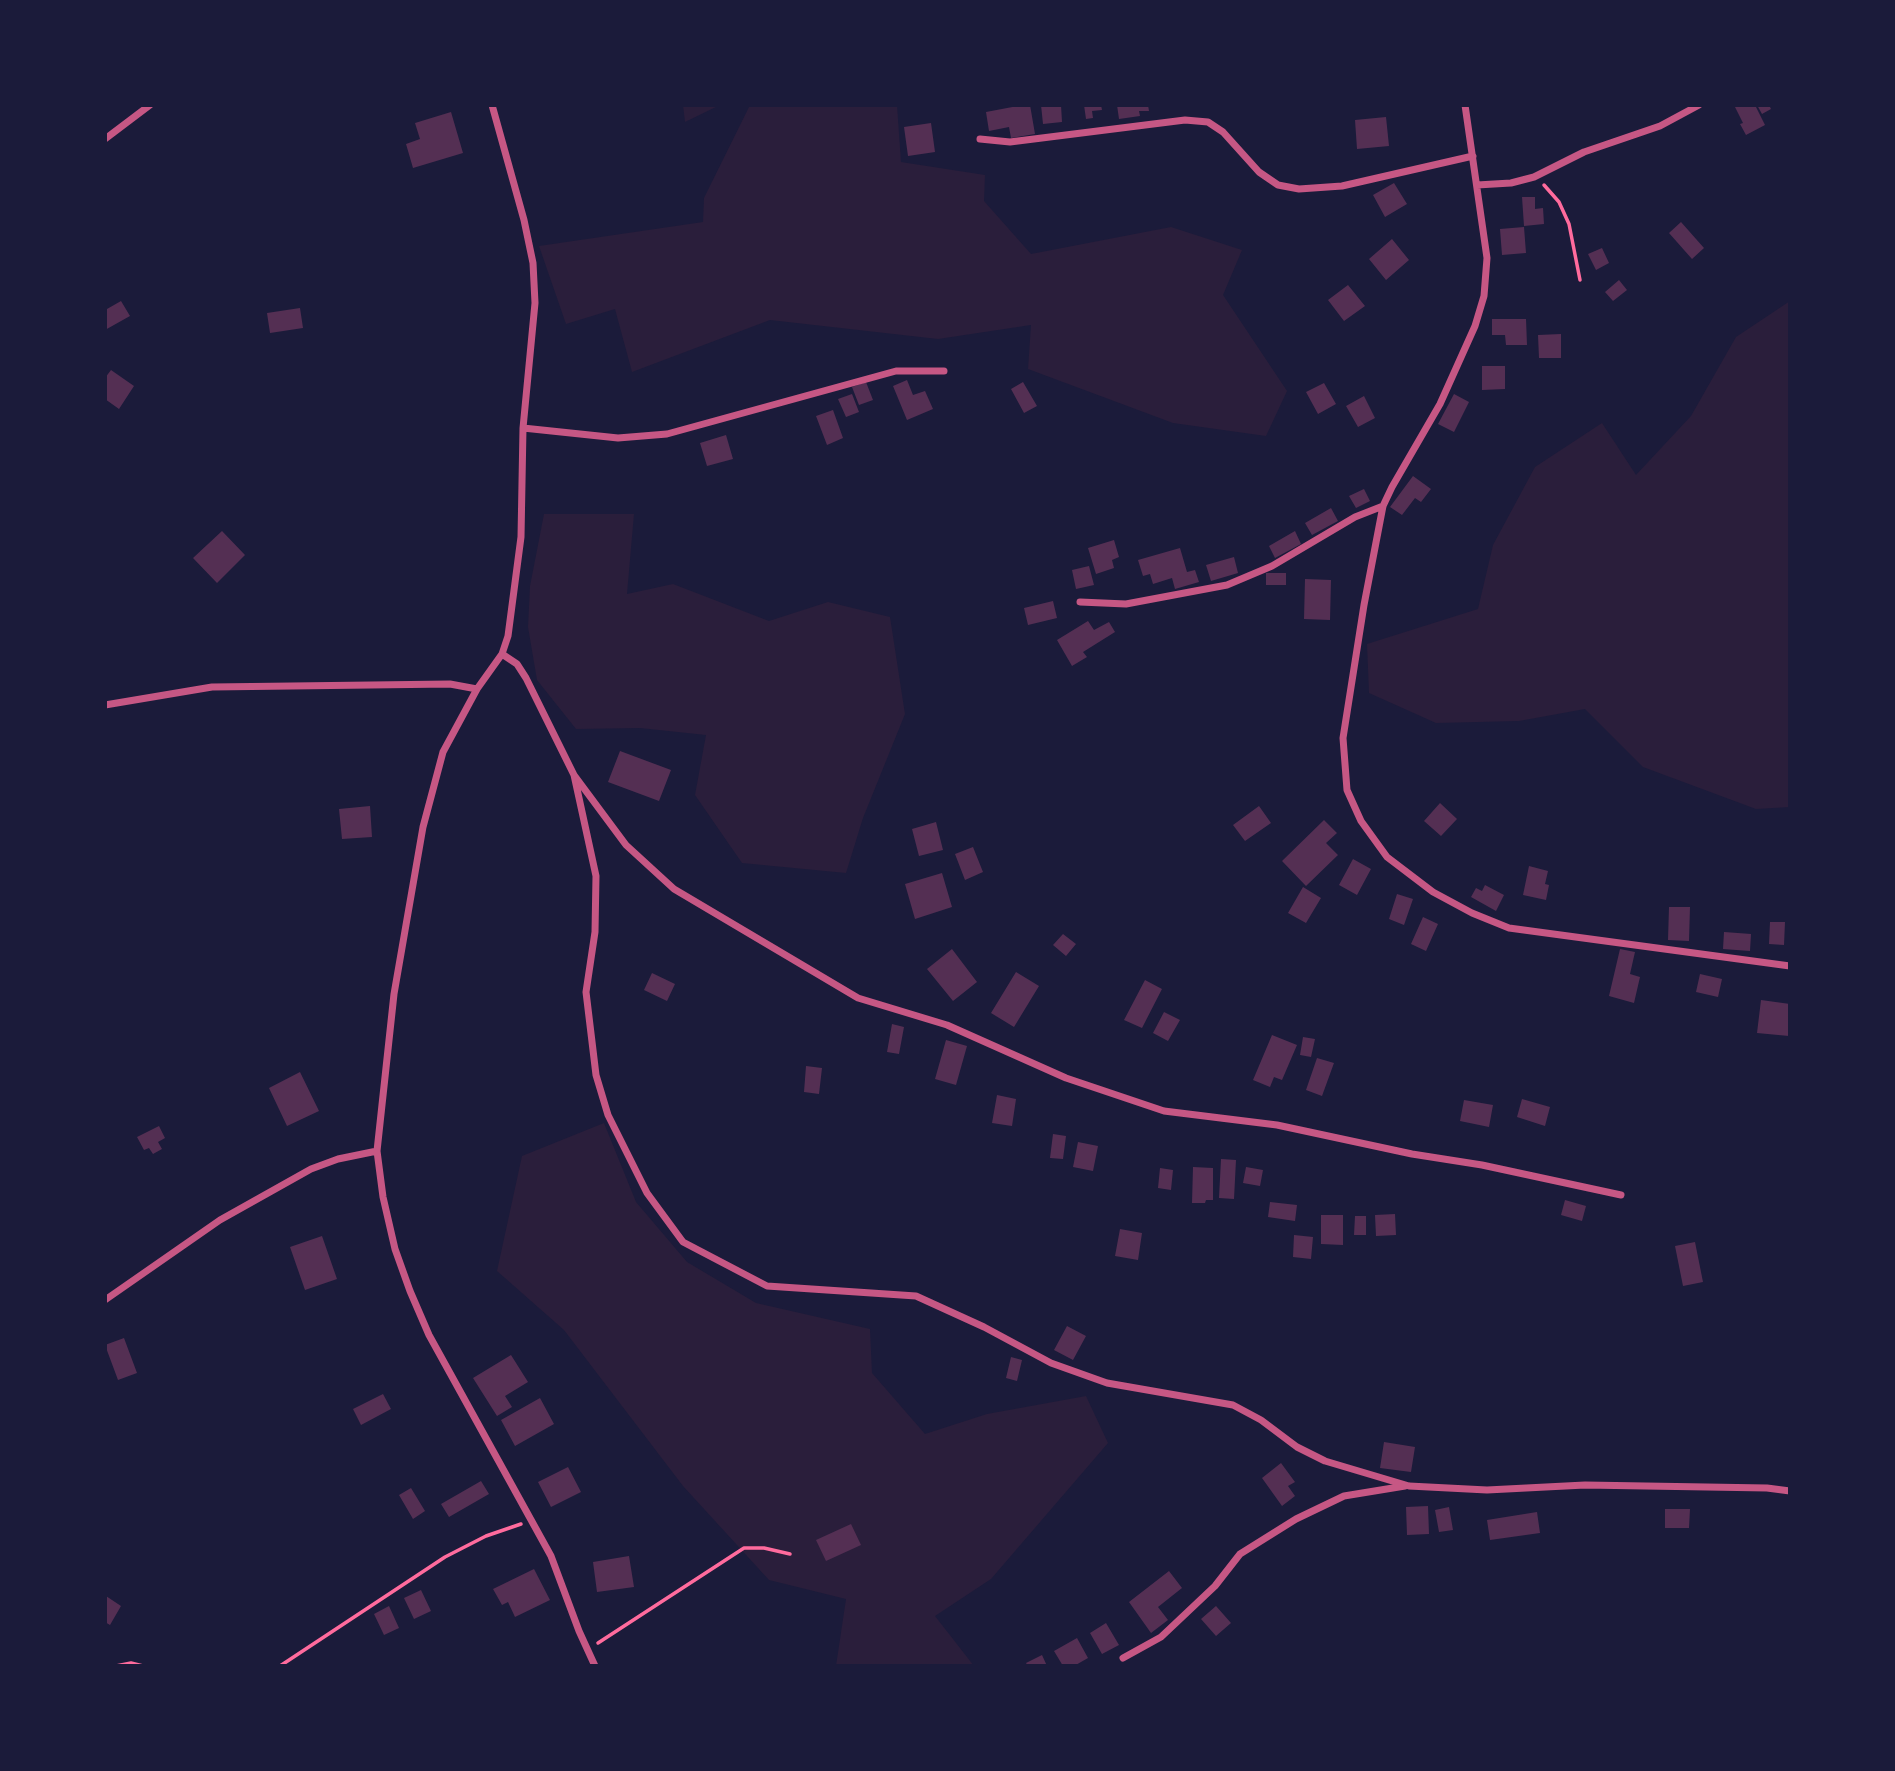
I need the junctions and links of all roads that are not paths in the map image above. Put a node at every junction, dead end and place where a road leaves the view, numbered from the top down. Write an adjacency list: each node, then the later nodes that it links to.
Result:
1 (150, 105): 5 (street)
2 (492, 105): 10 (street)
3 (1465, 105): 7 (street)
4 (1699, 105): 8 (street)
5 (105, 139)
6 (980, 139): 7 (street)
7 (1472, 156): 8 (street)
8 (1477, 185): 11 (street)
9 (944, 372): 10 (street)
10 (523, 428): 13 (street)
11 (1383, 506): 12 (street); 17 (street)
12 (1080, 602)
13 (502, 654): 14 (street); 16 (street)
14 (477, 689): 15 (street); 18 (street)
15 (105, 705)
16 (574, 775): 19 (street); 21 (street)
17 (1790, 966)
18 (377, 1151): 20 (street); 24 (street)
19 (1621, 1195)
20 (105, 1300)
21 (1409, 1486): 22 (street); 23 (street)
22 (1790, 1491)
23 (1124, 1658)
24 (595, 1666)

